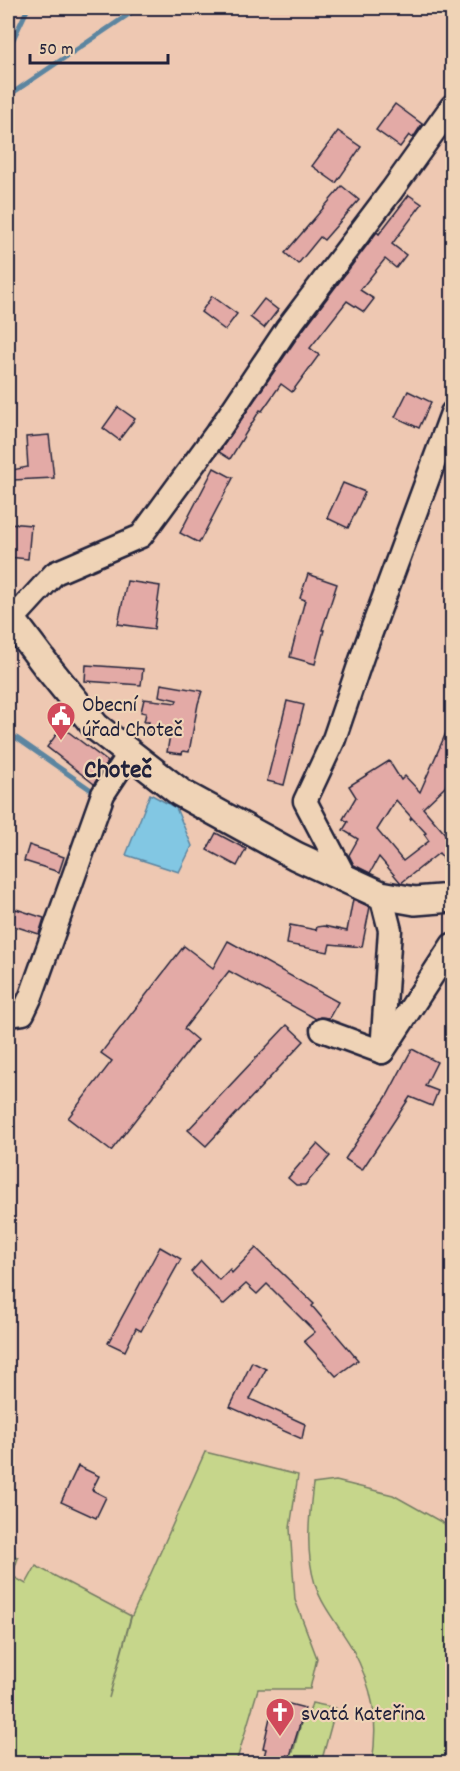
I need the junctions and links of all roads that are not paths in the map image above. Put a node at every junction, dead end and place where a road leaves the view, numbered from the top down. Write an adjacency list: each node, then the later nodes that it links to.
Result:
1 (453, 106): 3 (street)
2 (453, 413): 5 (street)
3 (10, 620): 4 (street)
4 (130, 753): 5 (street); 9 (street)
5 (346, 879): 6 (street)
6 (381, 895): 7 (street); 11 (street)
7 (453, 898)
8 (453, 945): 11 (street)
9 (8, 1015)
10 (322, 1030): 11 (street)
11 (382, 1052)

